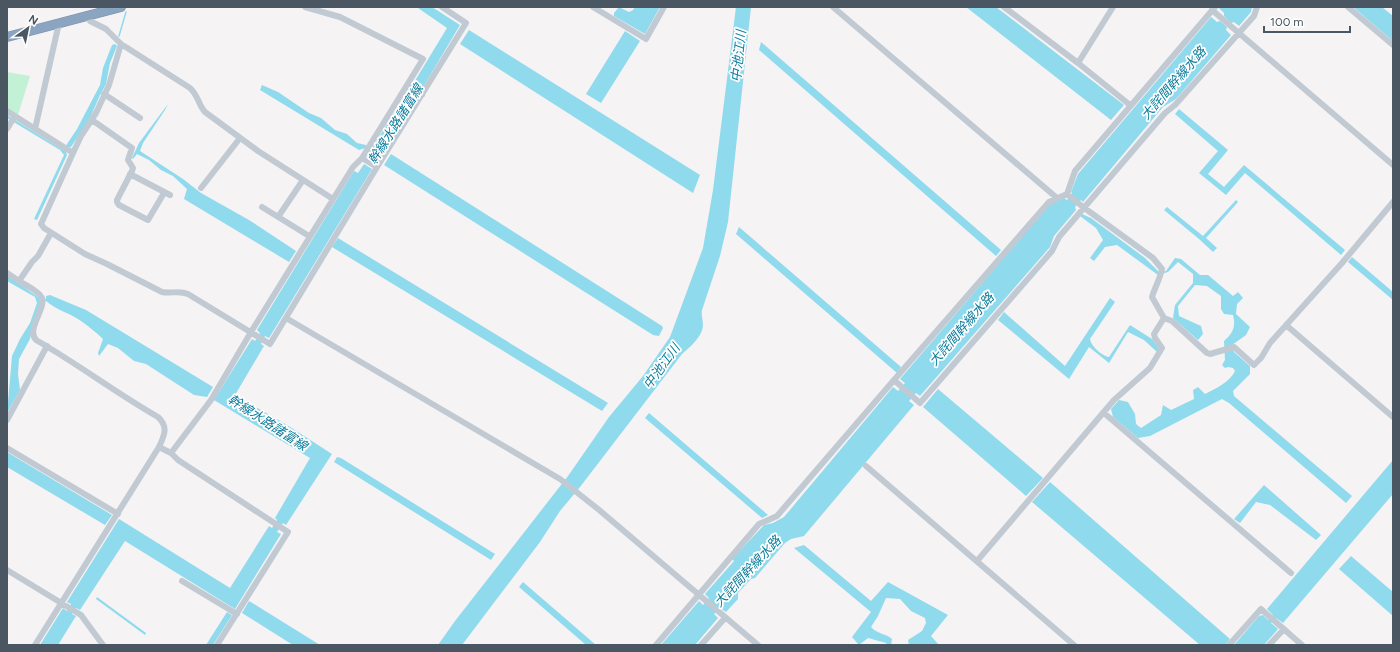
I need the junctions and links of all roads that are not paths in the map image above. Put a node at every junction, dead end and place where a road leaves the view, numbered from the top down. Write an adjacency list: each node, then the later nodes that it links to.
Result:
1 (121, 7): 12 (highway)
2 (305, 7): 19 (street)
3 (442, 7): 21 (street)
4 (593, 7): 5 (street)
5 (664, 7)
6 (833, 7): 39 (street)
7 (1004, 7): 18 (street)
8 (1113, 7): 18 (street)
9 (1257, 7): 14 (street)
10 (1348, 7): 17 (street)
11 (1213, 8): 14 (street); 22 (street)
12 (88, 16): 13 (highway); 16 (street)
13 (59, 23): 15 (highway); 28 (street)
14 (1239, 33): 32 (street); 41 (street)
15 (7, 36)
16 (121, 44): 20 (street); 29 (street)
17 (1393, 45)
18 (1078, 63): 22 (street)
19 (410, 87): 21 (street); 31 (street)
20 (104, 94): 25 (street); 26 (street)
21 (420, 94): 33 (street)
22 (1130, 105): 37 (street)
23 (7, 111): 24 (street)
24 (15, 116): 27 (street); 28 (street)
25 (140, 118)
26 (92, 120): 30 (street); 34 (street)
27 (7, 129)
28 (35, 129): 30 (street)
29 (240, 138): 35 (street); 36 (street)
30 (72, 153): 44 (street)
31 (364, 160): 33 (street); 38 (street)
32 (1393, 165)
33 (375, 166): 48 (street)
34 (130, 174): 34 (street)
35 (304, 180): 38 (street); 43 (street)
36 (202, 188)
37 (1068, 194): 39 (street); 41 (street)
38 (333, 198): 45 (street)
39 (1057, 198): 53 (street)
40 (1393, 202): 50 (street)
41 (1081, 206): 49 (street); 53 (street)
42 (262, 207): 43 (street)
43 (278, 217): 45 (street)
44 (52, 233): 47 (street); 51 (street)
45 (309, 236): 51 (street)
46 (7, 272): 47 (street)
47 (19, 281): 52 (street)
48 (286, 318): 51 (street); 66 (street)
49 (1164, 318): 50 (street); 54 (street)
50 (1286, 325): 55 (street)
51 (250, 332): 59 (street)
52 (47, 346): 56 (street); 57 (street)
53 (894, 380): 66 (street)
54 (1104, 413): 62 (street); 64 (street)
55 (1393, 417)
56 (7, 420)
57 (159, 447): 59 (street); 61 (street)
58 (7, 448): 61 (street)
59 (171, 453): 68 (street)
60 (866, 466): 62 (street)
61 (118, 514): 67 (street)
62 (977, 561): 77 (street)
63 (7, 570): 67 (street)
64 (1291, 573)
65 (182, 580): 68 (street)
66 (699, 595): 69 (street); 74 (street)
67 (62, 603): 71 (street); 72 (street)
68 (236, 614): 73 (street)
69 (725, 618): 75 (street); 76 (street)
70 (1284, 629): 78 (street); 79 (street); 80 (street)
71 (35, 645)
72 (103, 645)
73 (217, 645)
74 (656, 645)
75 (701, 645)
76 (758, 645)
77 (1073, 645)
78 (1230, 645)
79 (1269, 645)
80 (1302, 645)

